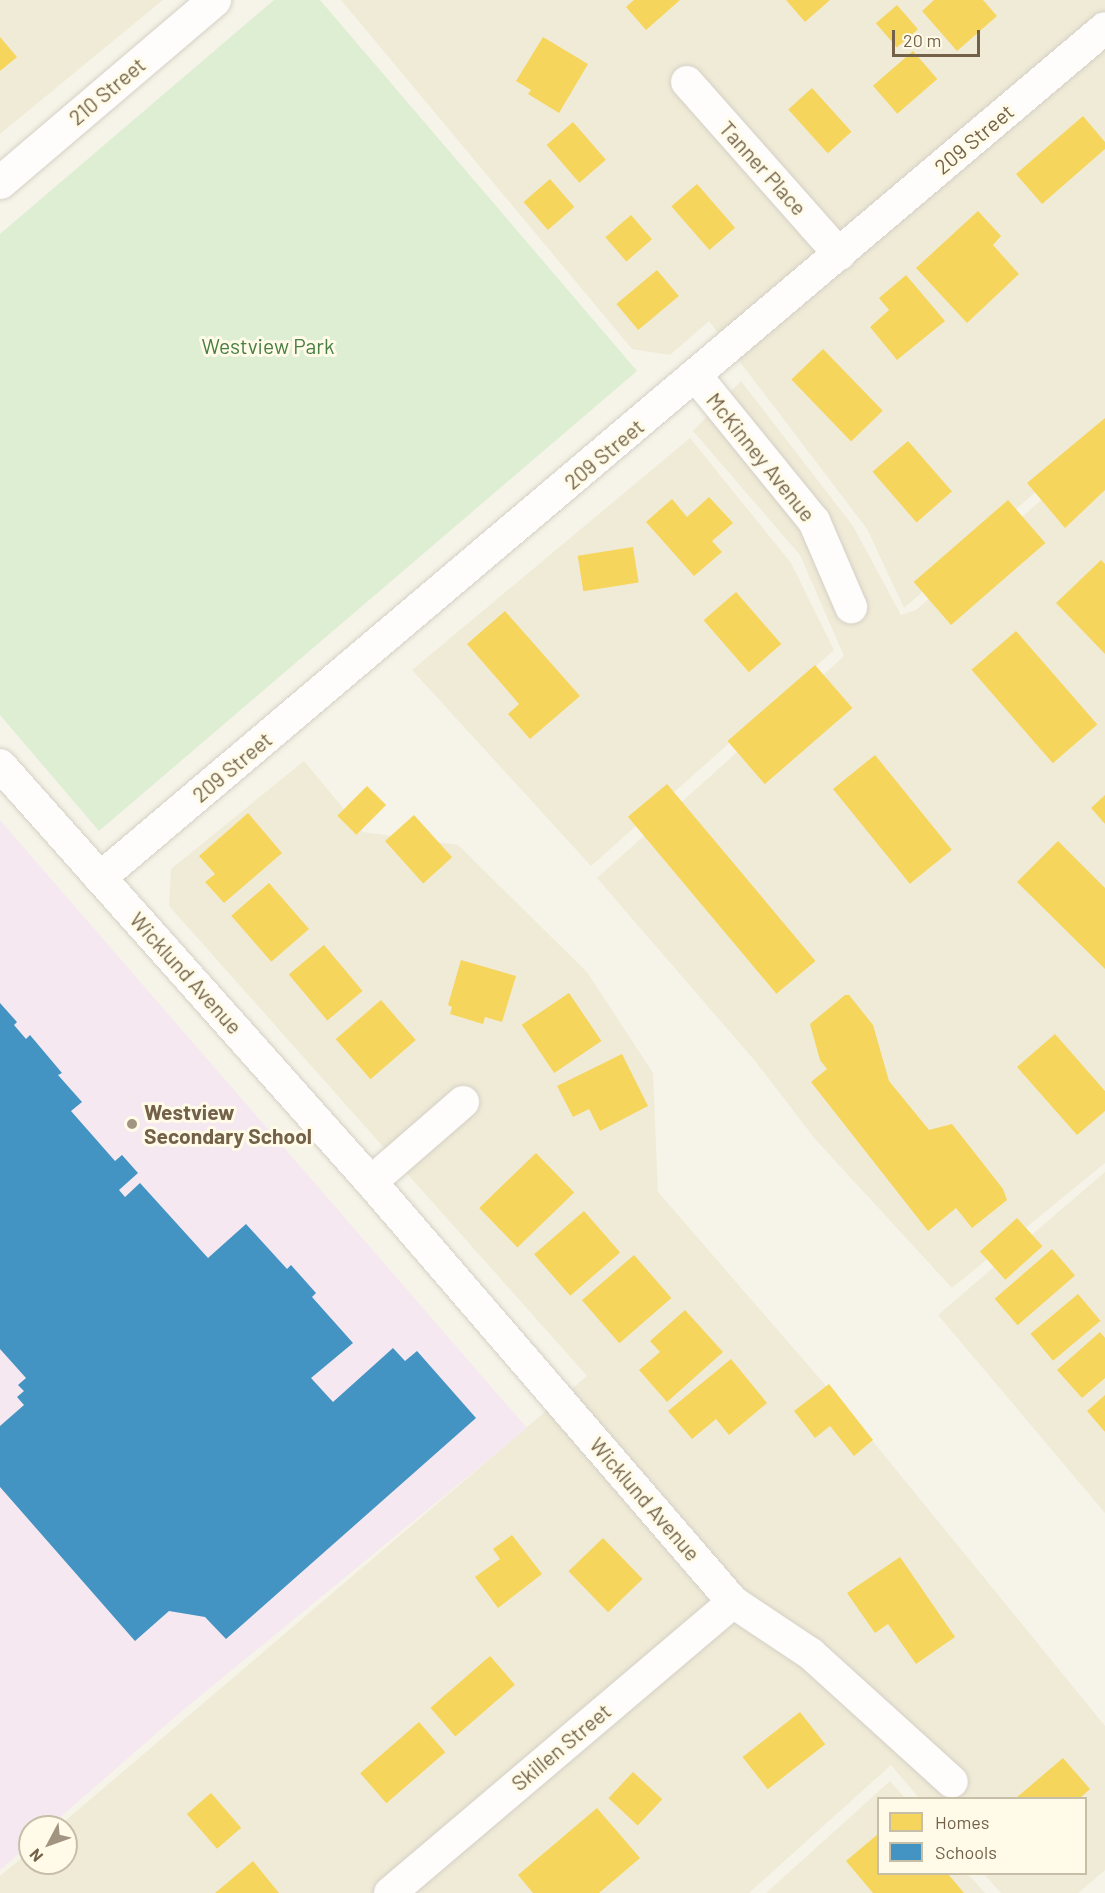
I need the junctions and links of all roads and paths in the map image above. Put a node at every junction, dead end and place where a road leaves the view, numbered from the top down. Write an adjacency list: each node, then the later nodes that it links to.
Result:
1 (214, 0): 4 (street, 210 Street)
2 (1105, 28): 5 (street, 209 Street)
3 (687, 82): 5 (street, Tanner Place)
4 (0, 182)
5 (838, 254): 6 (street, 209 Street)
6 (696, 376): 7 (street, McKinney Avenue); 9 (street, 209 Street)
7 (851, 607)
8 (0, 765): 9 (street, Wicklund Avenue)
9 (100, 878): 11 (street, Wicklund Avenue)
10 (463, 1102): 11 (street)
11 (371, 1182): 12 (street, Wicklund Avenue)
12 (734, 1602): 13 (street, Wicklund Avenue); 14 (street, Skillen Street)
13 (952, 1782)
14 (390, 1893)

